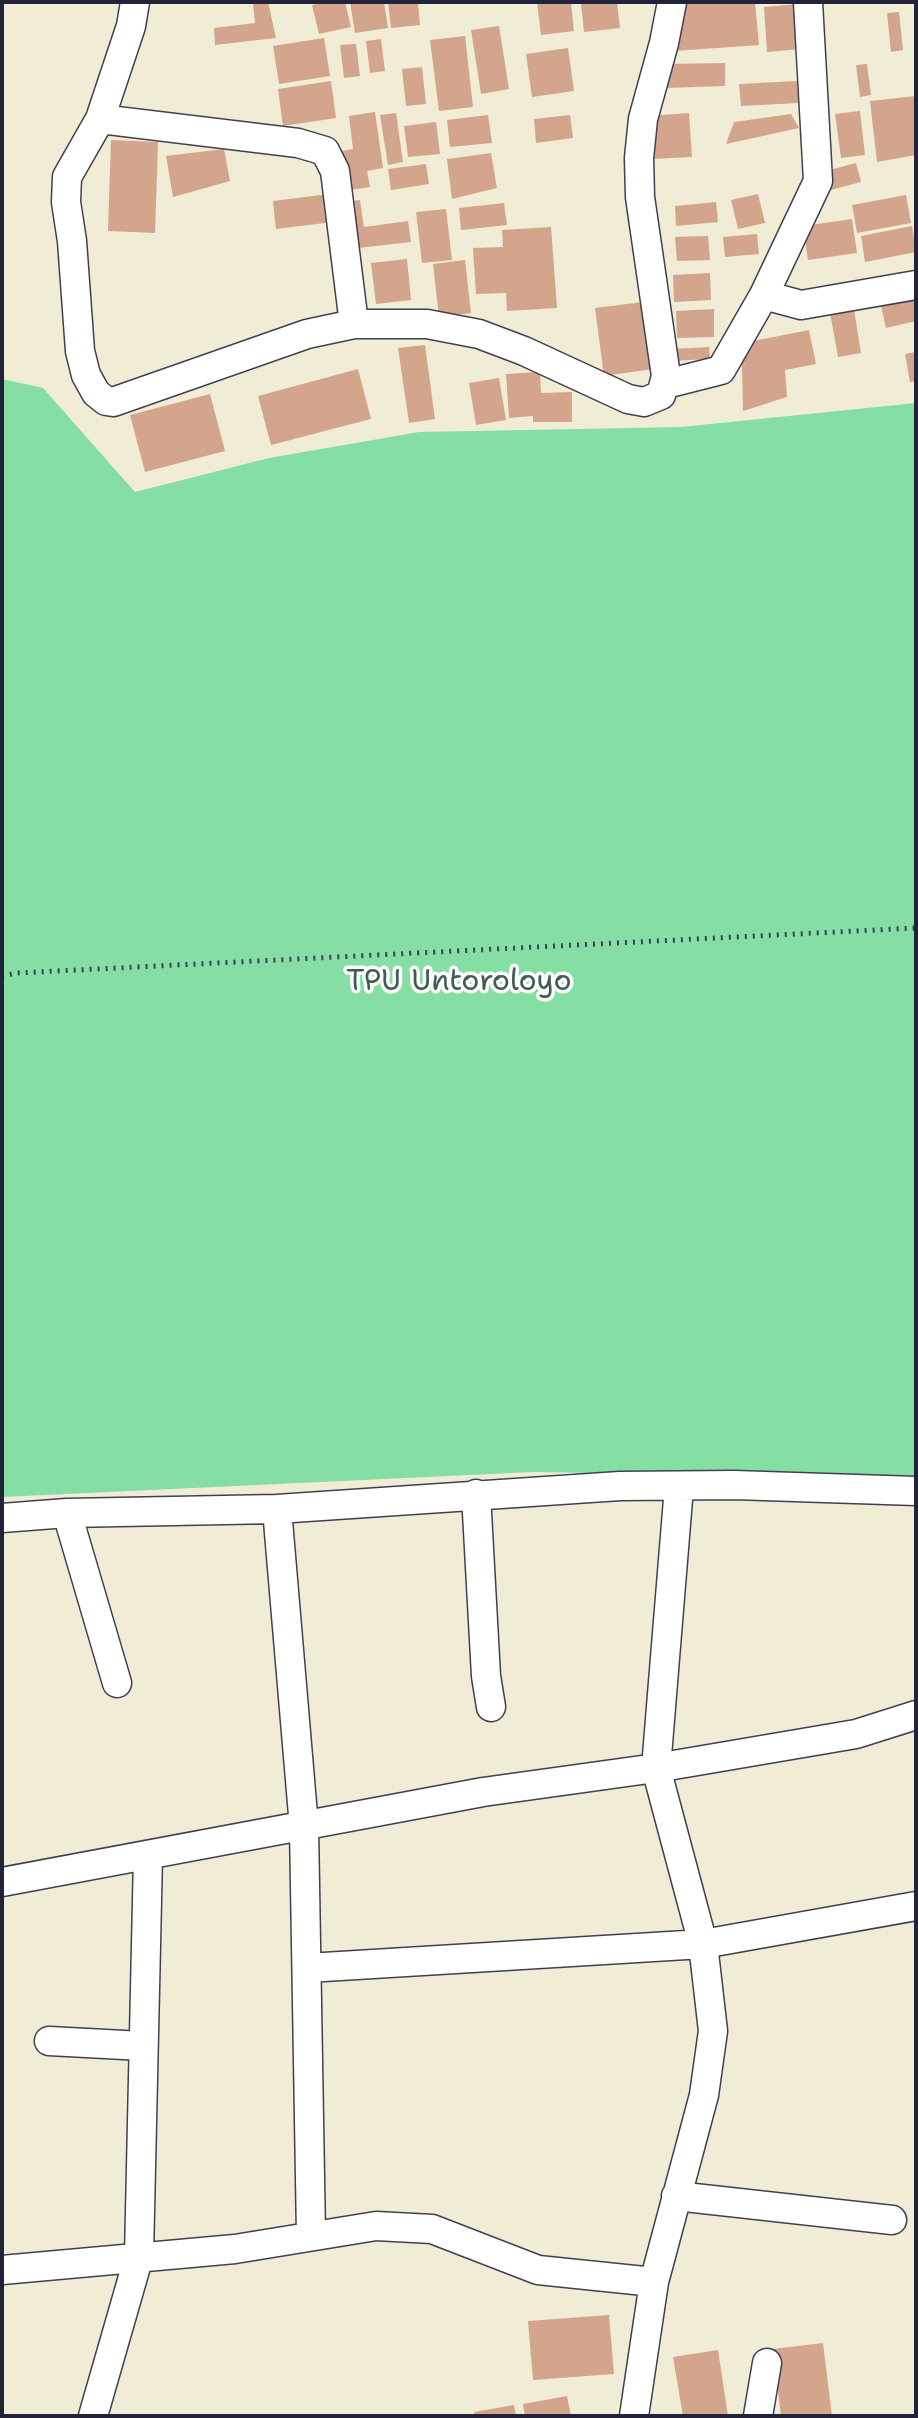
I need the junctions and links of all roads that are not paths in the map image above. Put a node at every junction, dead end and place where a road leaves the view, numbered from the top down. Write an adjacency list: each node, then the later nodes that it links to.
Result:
1 (135, 2): 4 (street)
2 (672, 2): 8 (street)
3 (808, 2): 6 (street)
4 (100, 119): 7 (street); 7 (street)
5 (916, 285): 6 (street)
6 (764, 295): 8 (street)
7 (354, 324): 8 (street)
8 (666, 384)
9 (679, 1487): 10 (street); 11 (street); 18 (street)
10 (916, 1491)
11 (476, 1494): 12 (street); 16 (street)
12 (277, 1509): 13 (street); 19 (street)
13 (67, 1513): 14 (street); 15 (street)
14 (2, 1518)
15 (117, 1683)
16 (491, 1707)
17 (916, 1715): 18 (street)
18 (656, 1768): 19 (street); 23 (street)
19 (304, 1827): 20 (street); 24 (street)
20 (148, 1856): 21 (street); 26 (street)
21 (2, 1882)
22 (916, 1906): 23 (street)
23 (703, 1944): 24 (street); 27 (street)
24 (307, 1968): 29 (street)
25 (49, 2041): 26 (street)
26 (143, 2046): 30 (street)
27 (676, 2196): 28 (street); 32 (street)
28 (892, 2220)
29 (311, 2236): 30 (street); 32 (street)
30 (139, 2256): 31 (street); 34 (street)
31 (2, 2270)
32 (654, 2282): 35 (street)
33 (767, 2363): 36 (street)
34 (93, 2416)
35 (634, 2416)
36 (758, 2416)

